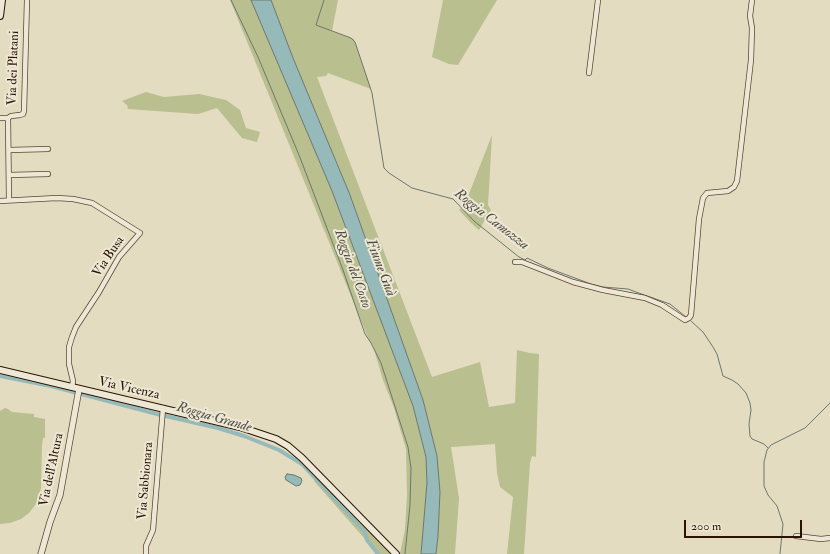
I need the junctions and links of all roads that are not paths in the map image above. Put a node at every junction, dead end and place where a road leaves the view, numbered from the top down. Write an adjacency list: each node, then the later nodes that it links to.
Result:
1 (2, 0): 5 (main road)
2 (27, 0): 8 (street, Via dei Platani)
3 (598, 0): 6 (street)
4 (752, 0): 15 (street)
5 (0, 16)
6 (589, 73)
7 (0, 118): 8 (street, Via dei Platani)
8 (8, 118): 10 (street)
9 (48, 149): 10 (street)
10 (9, 150): 12 (street)
11 (48, 174): 12 (street)
12 (9, 175): 13 (street)
13 (9, 200): 14 (street, Via Busa); 17 (street, Via Busa)
14 (0, 201)
15 (515, 262)
16 (0, 370): 17 (main road, Via Vicenza)
17 (72, 387): 18 (main road, Via Vicenza)
18 (79, 389): 19 (main road, Via Vicenza); 22 (street, Via dell'Altura)
19 (163, 409): 23 (street, Via Sabbionara); 24 (main road, Via Vicenza)
20 (796, 536): 21 (street)
21 (830, 538)
22 (41, 554)
23 (146, 554)
24 (396, 554)

